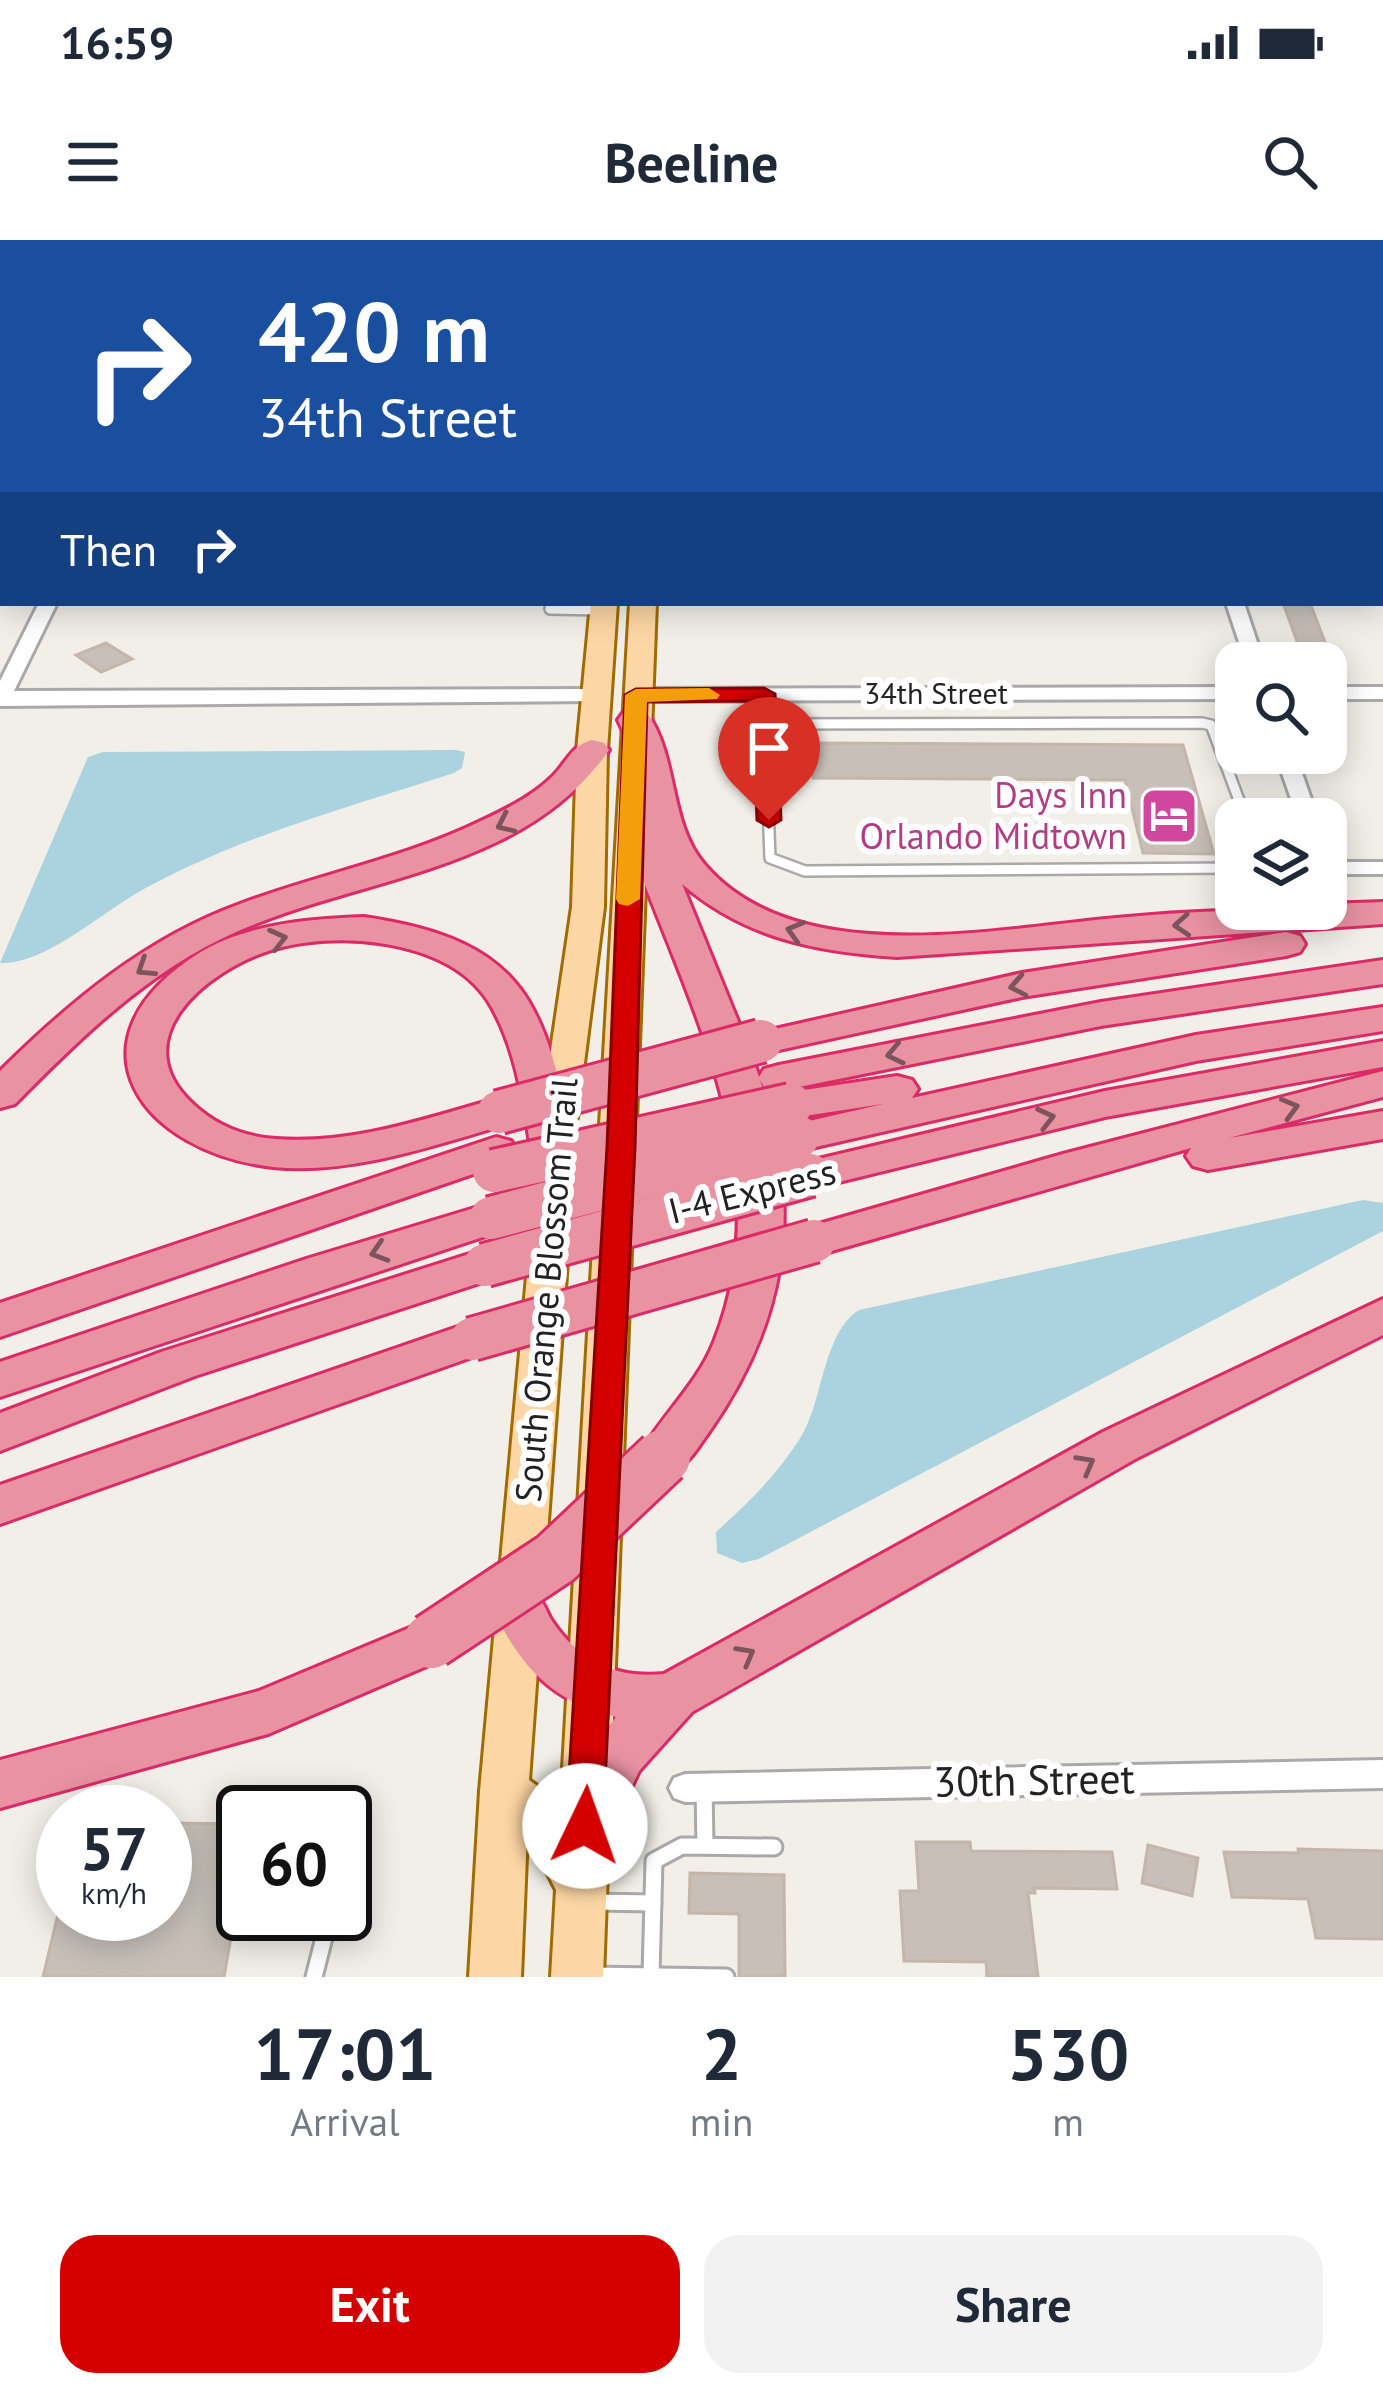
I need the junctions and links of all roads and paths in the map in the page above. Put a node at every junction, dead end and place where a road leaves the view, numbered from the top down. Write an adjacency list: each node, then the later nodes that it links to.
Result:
1 (46, 606): 14 (street)
2 (550, 606): 3 (lane)
3 (596, 606)
4 (611, 606): 13 (main road, South Orange Blossom Trail)
5 (611, 606): 16 (main road)
6 (643, 606): 16 (main road, South Orange Blossom Trail)
7 (1236, 606): 8 (street)
8 (1248, 642)
9 (1215, 693): 12 (street, 34th Street)
10 (1347, 693): 11 (street)
11 (1383, 693)
12 (764, 694): 15 (lane); 16 (street, 34th Street)
13 (596, 695): 14 (street); 16 (main road, South Orange Blossom Trail)
14 (0, 698)
15 (765, 724): 17 (lane); 18 (lane)
16 (625, 728): 21 (highway, one-way to 16); 27 (highway, one-way to 27); 31 (main road, South Orange Blossom Trail); 39 (main road, South Orange Blossom Trail); 42 (highway, bridge)
17 (1238, 798)
18 (1215, 868)
19 (1347, 868): 20 (street)
20 (1383, 868)
21 (1383, 913)
22 (1383, 933): 28 (highway, one-way to 28)
23 (1383, 972): 28 (highway, one-way to 28)
24 (1383, 1019): 28 (highway, I-4 Express)
25 (1383, 1054): 28 (highway, I-4 Express, one-way to 25)
26 (1383, 1084): 32 (highway, one-way to 26)
27 (0, 1094)
28 (788, 1107): 30 (highway, bridge); 30 (highway, bridge); 35 (highway, I-4 Express, one-way to 35, bridge); 36 (highway, I-4 Express, bridge)
29 (1383, 1125): 32 (highway)
30 (496, 1145): 31 (highway, one-way to 31); 34 (highway)
31 (556, 1166): 38 (main road, South Orange Blossom Trail)
32 (814, 1241): 37 (highway, bridge)
33 (1383, 1315): 40 (highway, one-way to 33)
34 (0, 1320)
35 (0, 1380)
36 (0, 1432)
37 (0, 1505)
38 (520, 1612): 39 (highway); 44 (main road, South Orange Blossom Trail)
39 (593, 1690): 40 (highway); 45 (main road, South Orange Blossom Trail)
40 (673, 1696): 45 (highway)
41 (1383, 1774): 43 (street, 30th Street)
42 (0, 1784)
43 (695, 1787): 46 (lane)
44 (504, 1790): 48 (main road); 54 (main road, South Orange Blossom Trail)
45 (585, 1826): 48 (main road, South Orange Blossom Trail)
46 (705, 1846): 47 (lane); 49 (lane)
47 (774, 1846)
48 (581, 1896): 49 (lane); 51 (main road, South Orange Blossom Trail)
49 (653, 1903): 52 (lane)
50 (323, 1941): 53 (lane)
51 (577, 1976): 52 (lane)
52 (651, 1976): 55 (lane)
53 (314, 1977)
54 (495, 1977)
55 (725, 1977)

